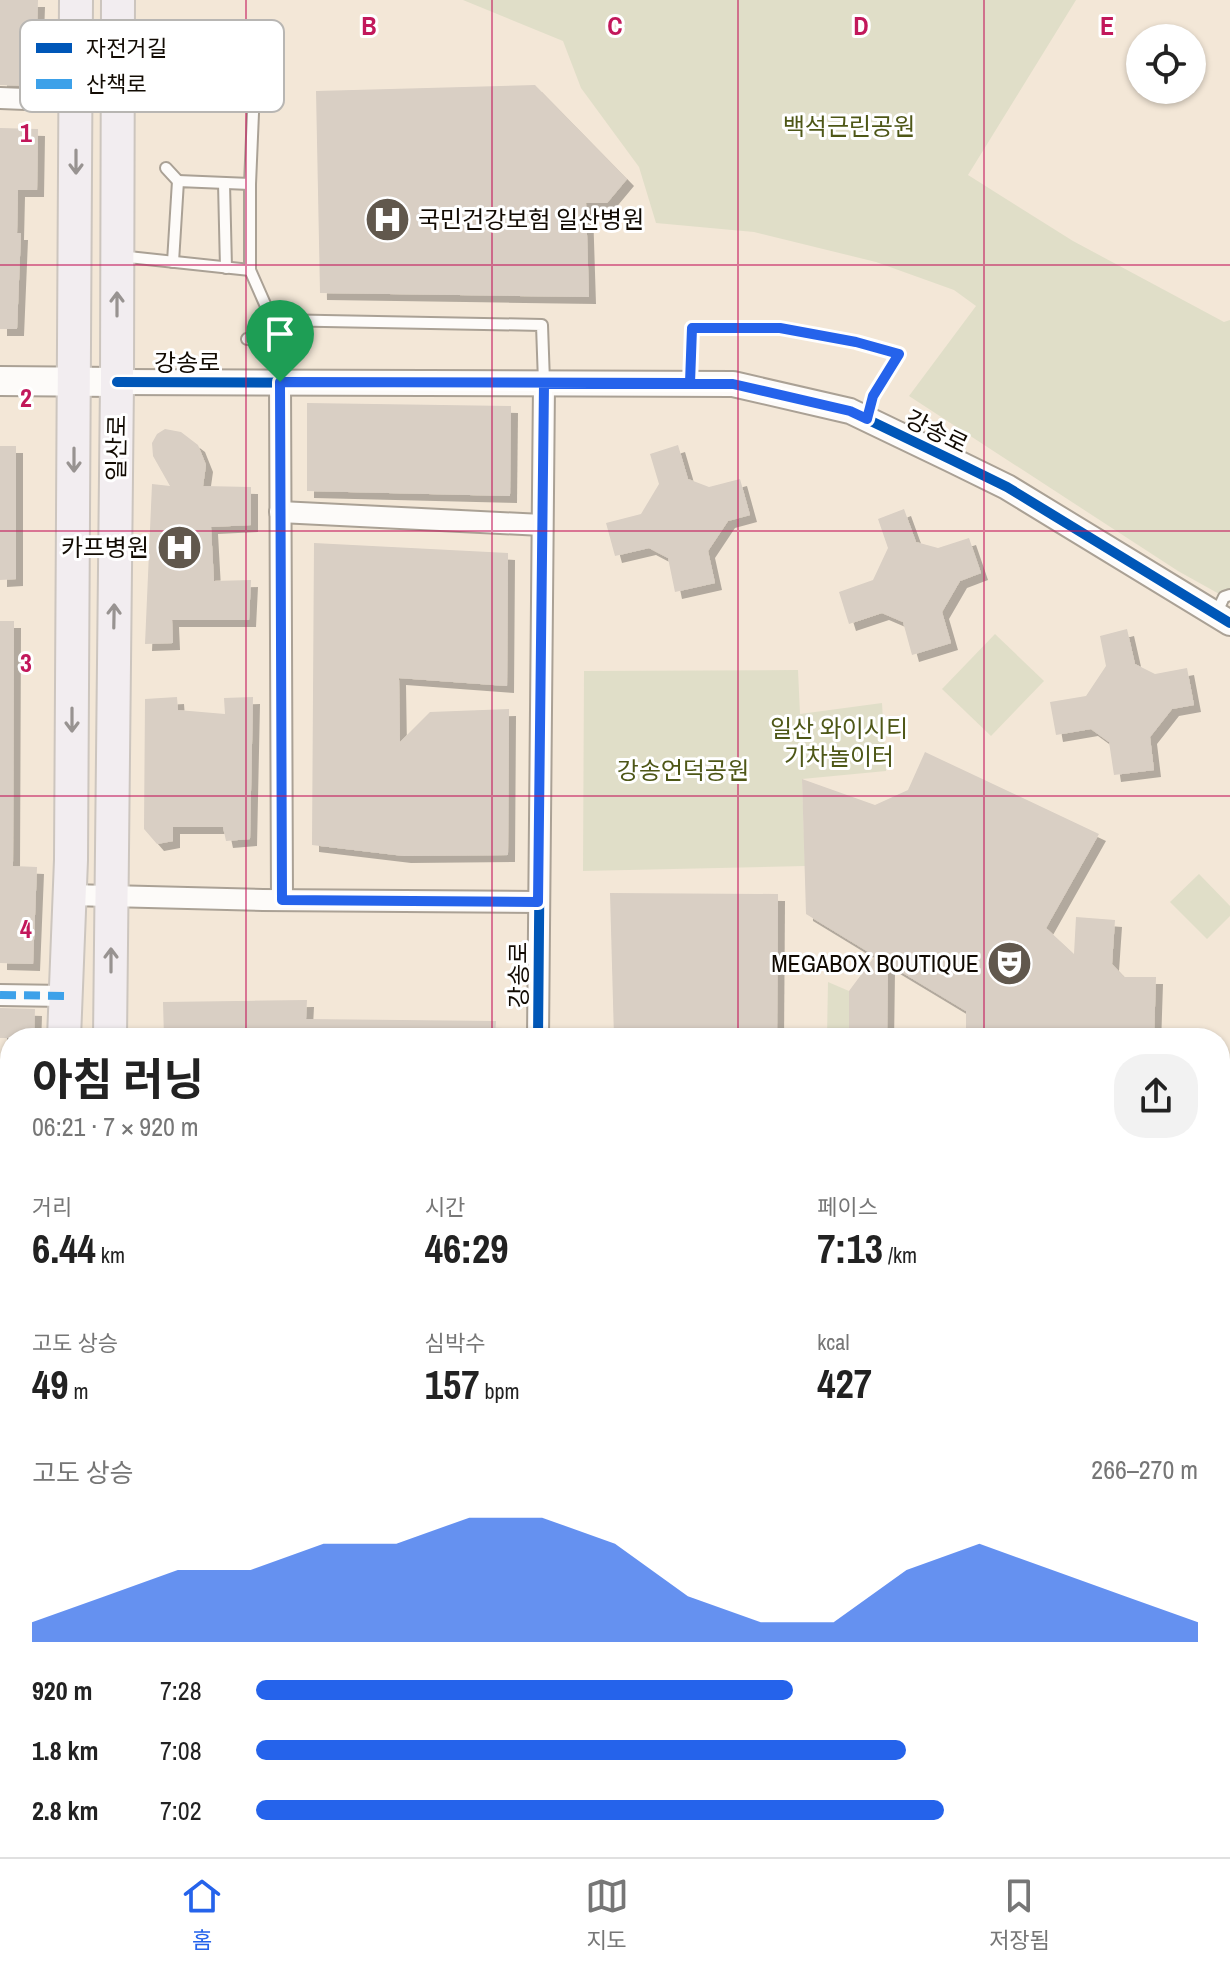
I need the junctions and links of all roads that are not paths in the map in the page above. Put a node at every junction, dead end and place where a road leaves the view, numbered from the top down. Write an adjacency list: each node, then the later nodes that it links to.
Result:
1 (118, 0): 2 (main road, 일산로)
2 (118, 20)
3 (0, 98): 4 (street)
4 (20, 99)
5 (76, 112): 19 (main road, 일산로, one-way to 19)
6 (118, 112): 12 (main road, 일산로)
7 (253, 113): 11 (lane)
8 (166, 168): 9 (lane)
9 (178, 181): 10 (lane); 13 (lane)
10 (224, 183): 11 (lane); 14 (lane)
11 (250, 184): 15 (lane)
12 (117, 256): 13 (lane); 20 (main road, 일산로, one-way to 12)
13 (173, 262): 14 (lane)
14 (226, 268): 15 (lane)
15 (250, 270): 16 (lane)
16 (272, 320): 17 (lane); 23 (lane)
17 (247, 339)
18 (0, 381): 19 (main road, 강송로)
19 (75, 382): 20 (main road, 강송로); 28 (main road, 일산로, one-way to 28)
20 (117, 382): 21 (street, 강송로); 29 (main road, 일산로, one-way to 20)
21 (280, 382): 23 (street, 강송로); 25 (street)
22 (690, 383): 23 (street, 강송로); 24 (street, 강송로); 24 (lane)
23 (544, 384): 26 (street, 강송로)
24 (867, 419): 27 (street, 강송로)
25 (280, 512): 26 (street); 30 (street)
26 (542, 525): 31 (street, 강송로)
27 (1225, 611)
28 (70, 895): 29 (street); 33 (main road, 일산로)
29 (111, 896): 30 (street); 35 (main road, 일산로, one-way to 29)
30 (282, 900): 31 (street)
31 (538, 902): 36 (street, 강송로)
32 (0, 995): 33 (street)
33 (65, 996): 34 (main road, 일산로)
34 (64, 1028)
35 (110, 1028)
36 (538, 1028)

